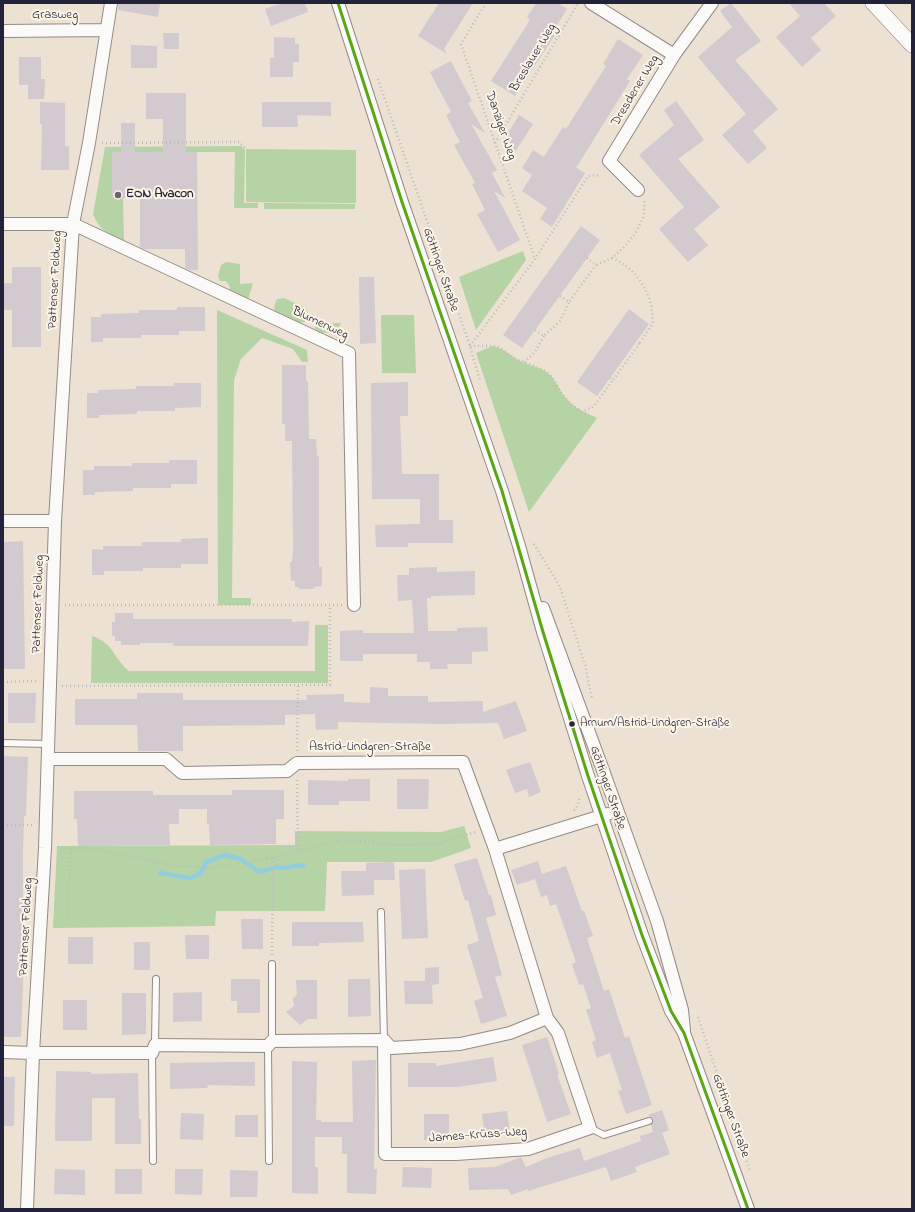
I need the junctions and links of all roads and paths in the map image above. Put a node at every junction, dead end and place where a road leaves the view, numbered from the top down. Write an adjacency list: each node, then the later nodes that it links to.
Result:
1 (111, 3): 8 (street, Pattenser Feldweg)
2 (338, 3): 38 (street, Göttinger Straße)
3 (486, 3): 14 (path, Danziger Weg)
4 (578, 3): 14 (path, Breslauer Weg)
5 (591, 3): 11 (street)
6 (712, 3): 11 (street, Dresdener Weg)
7 (873, 3): 10 (street)
8 (106, 30): 9 (street, Grasweg); 13 (street, Pattenser Feldweg)
9 (3, 31)
10 (912, 45)
11 (674, 54): 17 (street, Dresdener Weg)
12 (378, 78): 30 (path)
13 (89, 143): 15 (path); 19 (street, Pattenser Feldweg)
14 (495, 143): 22 (path, Danziger Weg)
15 (246, 149)
16 (601, 175): 22 (path)
17 (638, 190): 21 (path)
18 (3, 224): 19 (street)
19 (73, 224): 36 (street, Pattenser Feldweg); 41 (street, Blumenweg)
20 (587, 258): 23 (path)
21 (612, 258): 23 (path); 29 (path)
22 (535, 259): 30 (path)
23 (596, 265): 25 (path)
24 (560, 296): 25 (path)
25 (569, 302): 27 (path)
26 (535, 330): 27 (path)
27 (544, 336): 31 (path)
28 (636, 342): 29 (path)
29 (639, 344): 33 (path)
30 (470, 346): 31 (path); 34 (path)
31 (523, 363): 33 (path)
32 (610, 378): 33 (path)
33 (613, 380)
34 (481, 385)
35 (3, 521): 36 (street)
36 (55, 521): 39 (street, Pattenser Feldweg)
37 (531, 537): 45 (path)
38 (519, 546): 51 (street, Göttinger Straße); 53 (street, Göttinger Straße)
39 (53, 605): 40 (path); 43 (street, Pattenser Feldweg)
40 (330, 605): 41 (path); 44 (path)
41 (354, 605)
42 (3, 682): 43 (path)
43 (50, 684): 44 (path); 47 (street, Pattenser Feldweg)
44 (298, 685): 49 (path)
45 (594, 704)
46 (3, 743): 47 (lane)
47 (48, 744): 48 (street, Pattenser Feldweg)
48 (48, 759): 49 (street, Astrid-Lindgren-Straße); 55 (street, Pattenser Feldweg)
49 (297, 763): 56 (street, Astrid-Lindgren-Straße); 60 (path)
50 (581, 794): 52 (path)
51 (617, 811): 53 (street); 67 (street, Göttinger Straße)
52 (569, 813)
53 (602, 816): 59 (street); 67 (street, Göttinger Straße)
54 (3, 825): 55 (path)
55 (46, 825): 57 (street, Pattenser Feldweg)
56 (487, 829): 59 (street, Astrid-Lindgren-Straße); 60 (path)
57 (45, 848): 58 (path); 72 (street, Pattenser Feldweg)
58 (71, 848): 61 (path); 63 (path)
59 (495, 849): 66 (street, Astrid-Lindgren-Straße)
60 (298, 852): 61 (path)
61 (273, 858): 64 (path)
62 (381, 912): 68 (lane)
63 (67, 918)
64 (272, 964): 69 (lane)
65 (156, 979): 70 (lane)
66 (547, 1018): 68 (street); 74 (street)
67 (684, 1033): 78 (street, Göttinger Straße)
68 (384, 1040): 69 (street); 74 (street, James-Krüss-Weg)
69 (270, 1043): 70 (street); 76 (lane)
70 (154, 1049): 72 (street); 75 (lane)
71 (3, 1052): 72 (street)
72 (34, 1053): 77 (street, Pattenser Feldweg)
73 (649, 1121): 74 (lane)
74 (590, 1128)
75 (153, 1161)
76 (269, 1161)
77 (27, 1209)
78 (748, 1209)

